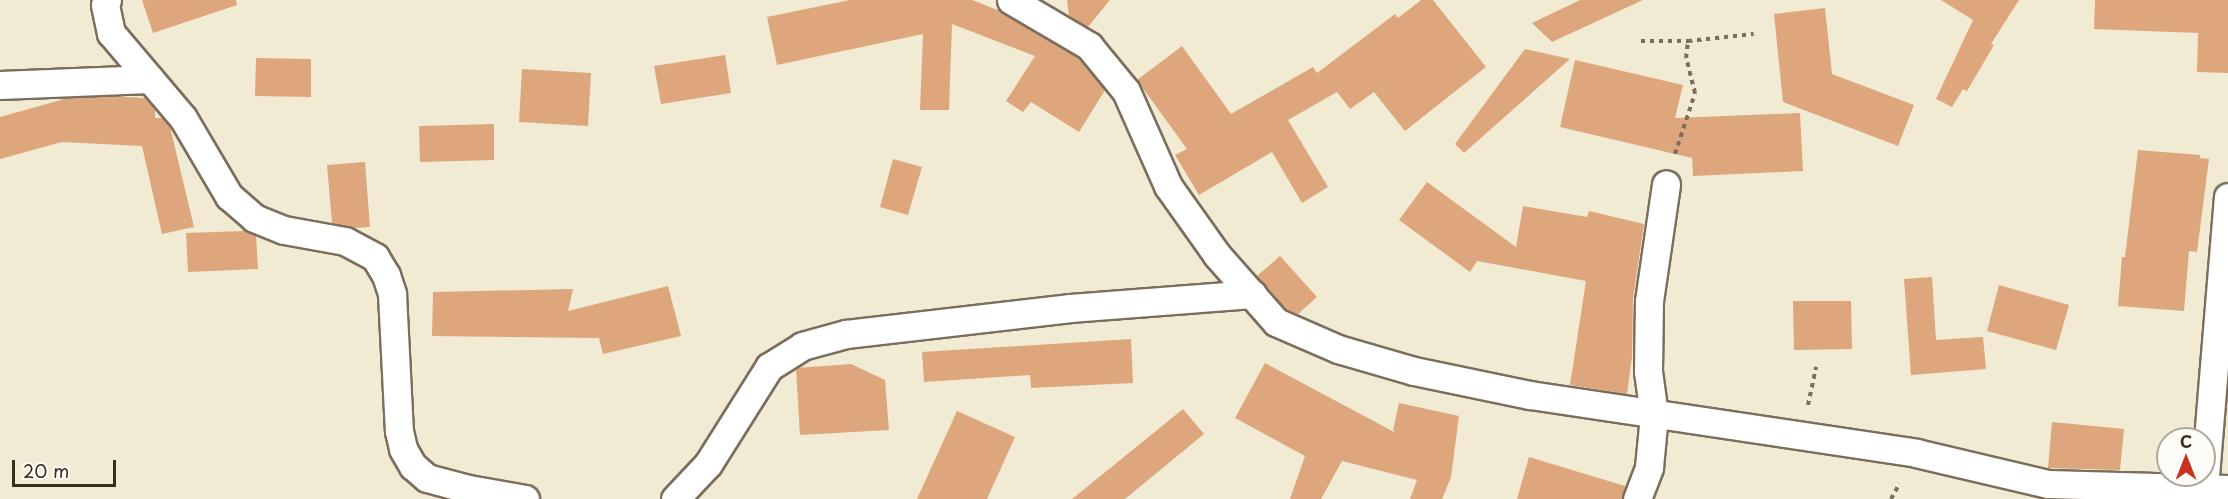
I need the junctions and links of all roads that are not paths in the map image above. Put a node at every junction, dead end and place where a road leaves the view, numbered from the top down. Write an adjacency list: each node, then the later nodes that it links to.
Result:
1 (107, 0): 3 (street)
2 (1011, 0): 7 (street)
3 (150, 79): 4 (street); 10 (street)
4 (0, 85)
5 (1666, 184): 8 (street)
6 (2228, 197): 9 (street)
7 (1252, 294): 8 (street); 11 (street)
8 (1654, 415): 9 (street); 12 (street)
9 (2216, 489)
10 (525, 499)
11 (675, 499)
12 (1637, 499)

